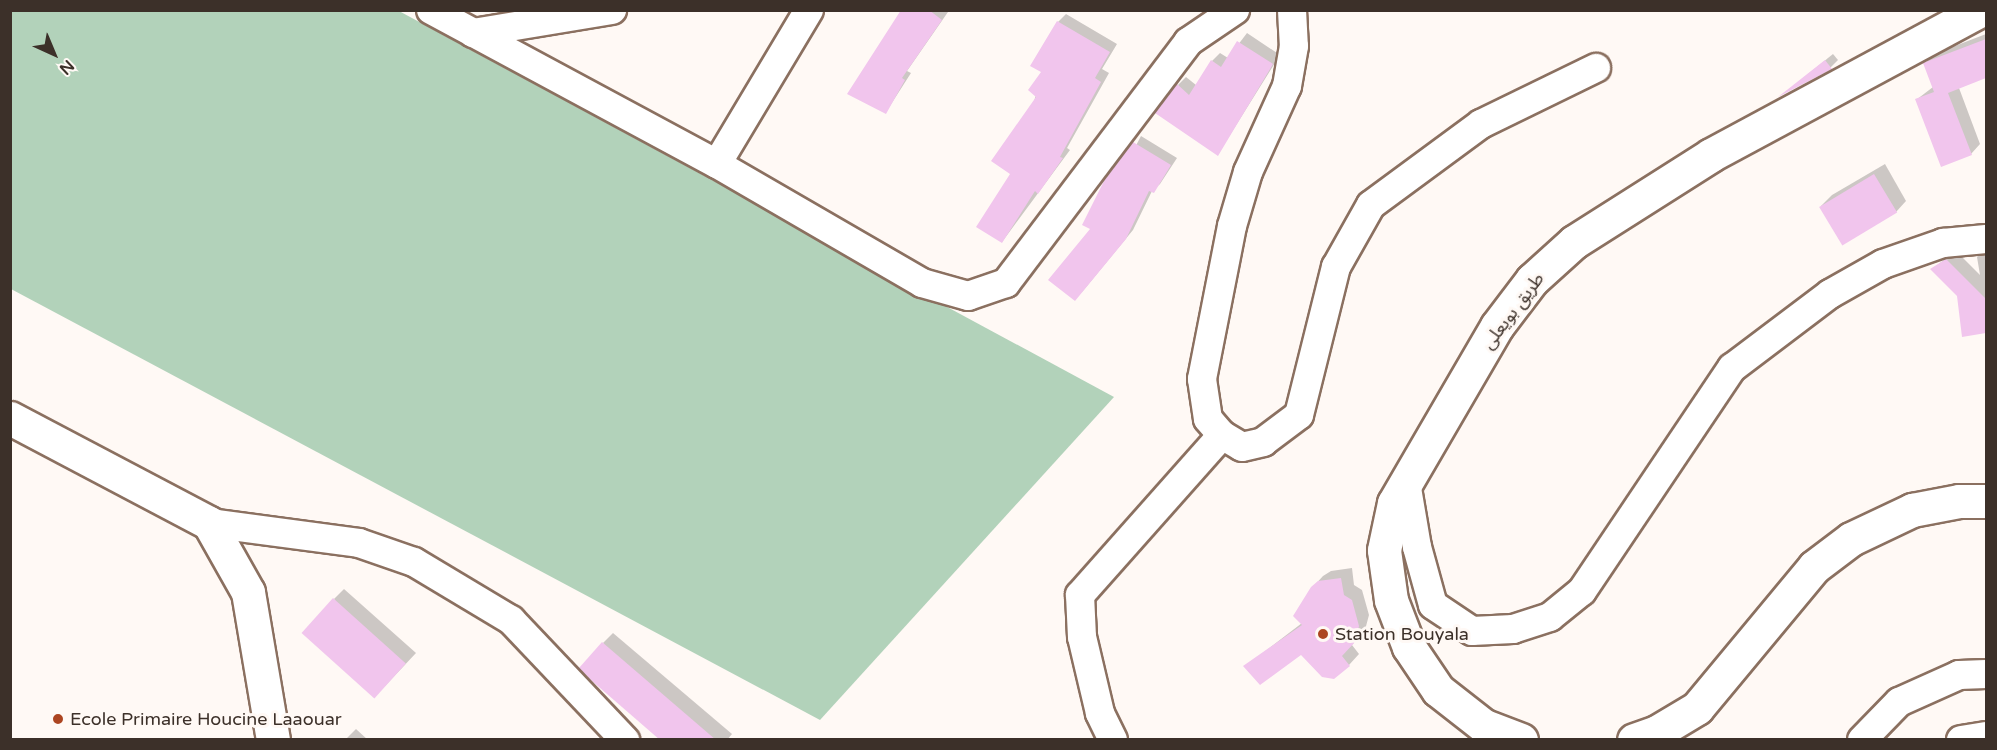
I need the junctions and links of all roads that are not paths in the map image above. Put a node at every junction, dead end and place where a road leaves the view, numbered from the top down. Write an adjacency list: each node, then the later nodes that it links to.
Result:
1 (431, 10): 7 (street)
2 (612, 10): 7 (street)
3 (809, 10): 9 (street)
4 (1235, 10): 9 (street)
5 (1292, 10): 12 (street)
6 (1980, 10): 13 (main road, طريق بويعلى)
7 (473, 33): 9 (street)
8 (1596, 68): 12 (street)
9 (717, 164)
10 (1986, 239): 13 (street)
11 (10, 417): 15 (main road)
12 (1222, 435): 20 (street)
13 (1406, 482): 21 (main road, طريق بويعلى)
14 (1986, 501): 22 (main road)
15 (209, 523): 18 (main road); 19 (street)
16 (1986, 674): 23 (street)
17 (1986, 736): 24 (street)
18 (273, 740)
19 (625, 740)
20 (1113, 740)
21 (1521, 740)
22 (1634, 740)
23 (1862, 740)
24 (1961, 740)

